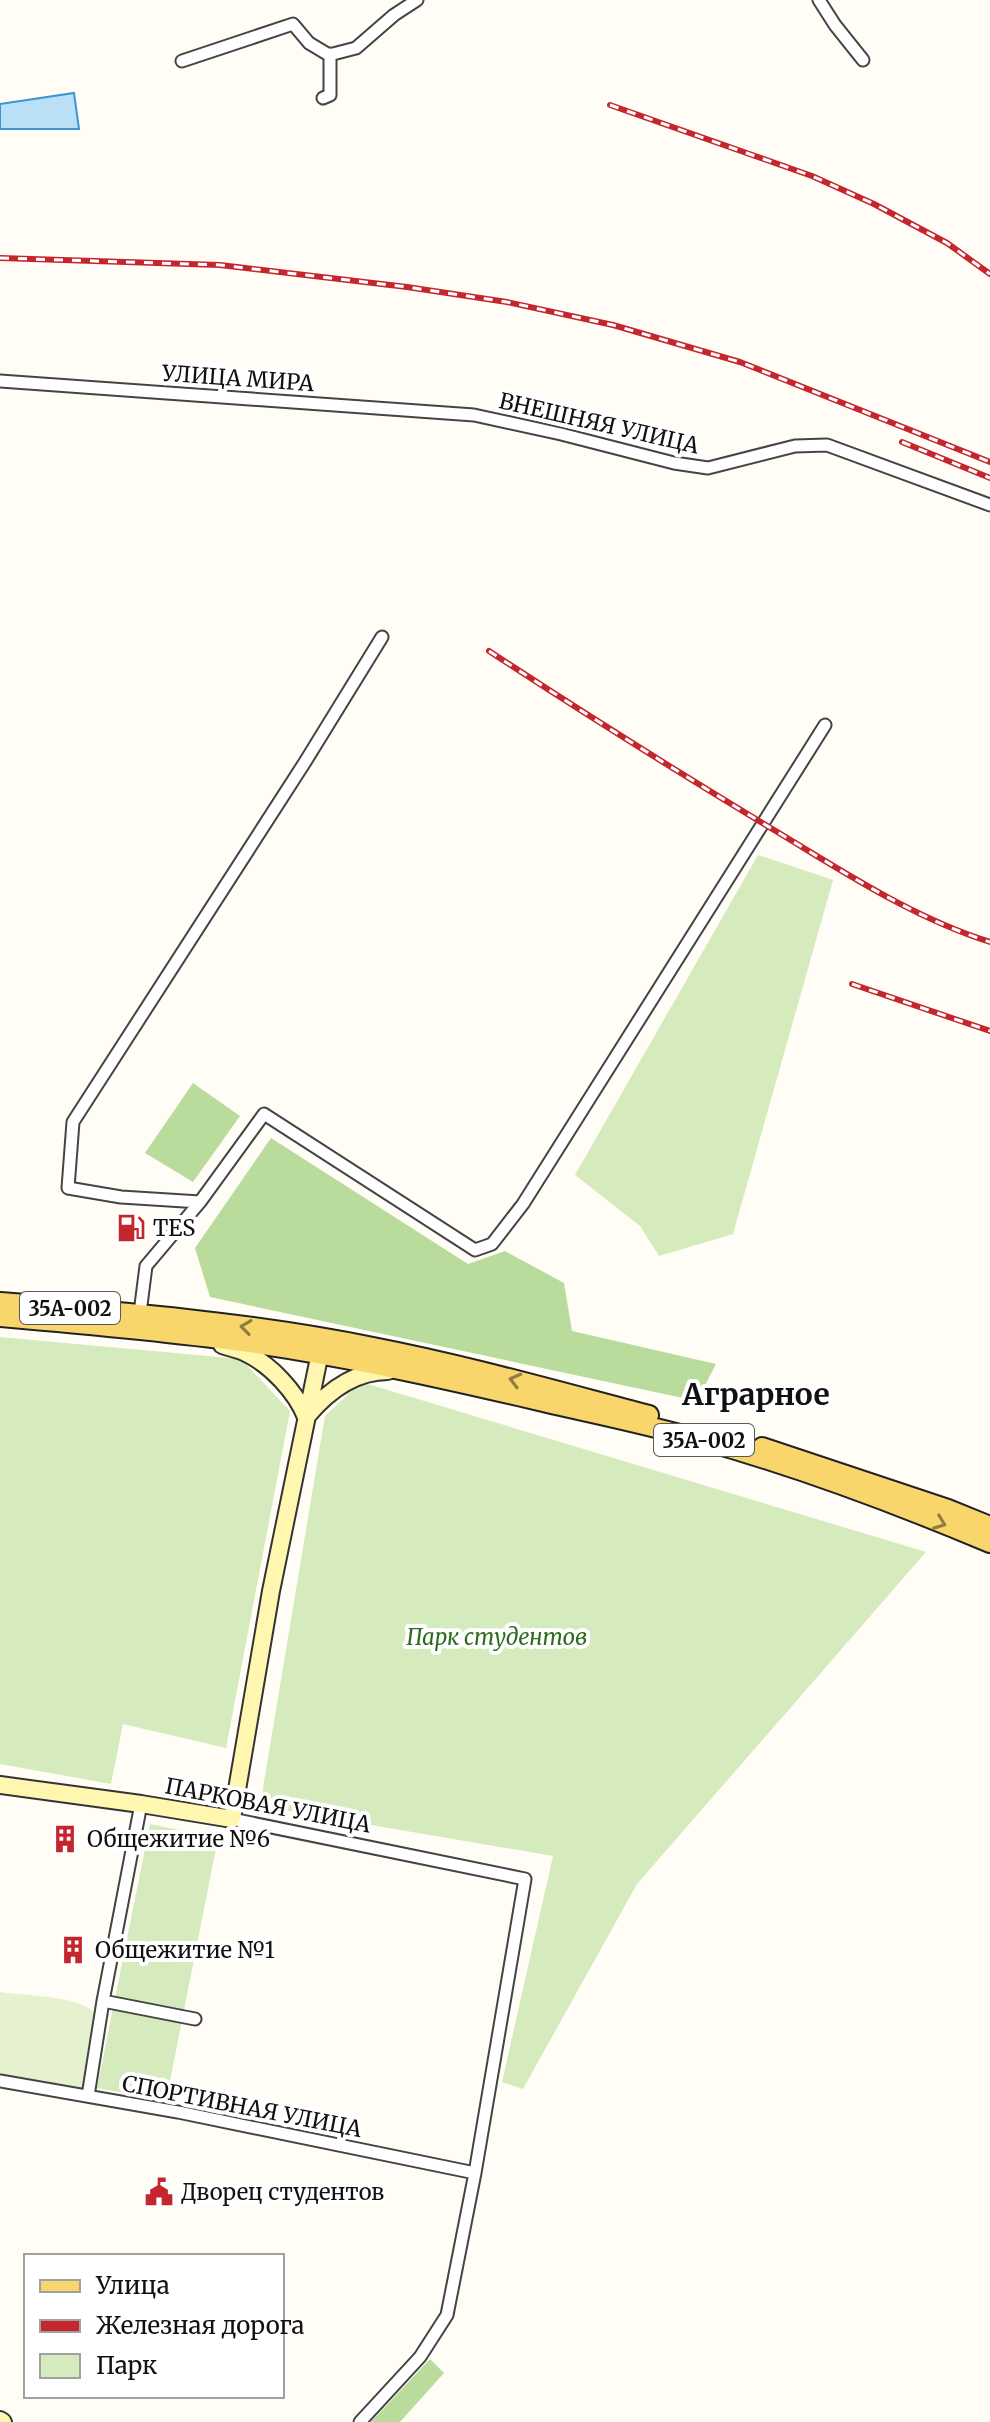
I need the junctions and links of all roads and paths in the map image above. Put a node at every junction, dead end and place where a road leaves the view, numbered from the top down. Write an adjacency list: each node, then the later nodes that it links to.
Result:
1 (417, 0): 3 (street)
2 (819, 0): 4 (street)
3 (330, 54): 5 (street); 6 (street)
4 (863, 60)
5 (182, 61)
6 (323, 98)
7 (0, 381): 8 (street, УЛИЦА МИРА)
8 (474, 415): 9 (street, ВНЕШНЯЯ УЛИЦА)
9 (990, 505)
10 (382, 637): 12 (street)
11 (825, 725): 12 (street)
12 (200, 1202): 14 (street)
13 (0, 1302): 14 (main road, 35А-002)
14 (140, 1313): 17 (main road, 35А-002, one-way to 14)
15 (0, 1317): 16 (main road, 35А-002)
16 (197, 1337): 17 (main road, 35А-002); 19 (street)
17 (321, 1346): 18 (main road, 35А-002); 19 (street); 20 (main road, 35А-002, one-way to 17)
18 (408, 1372): 19 (street); 21 (main road, 35А-002, one-way to 21)
19 (306, 1417): 24 (street)
20 (990, 1526)
21 (990, 1543)
22 (0, 1785): 23 (street, ПАРКОВАЯ УЛИЦА)
23 (141, 1804): 24 (street, ПАРКОВАЯ УЛИЦА); 25 (street)
24 (232, 1819): 29 (street, ПАРКОВАЯ УЛИЦА)
25 (103, 2001): 26 (street); 28 (street)
26 (195, 2019)
27 (0, 2081): 28 (street, СПОРТИВНАЯ УЛИЦА)
28 (88, 2096): 29 (street, СПОРТИВНАЯ УЛИЦА)
29 (475, 2173): 30 (street)
30 (360, 2422)

